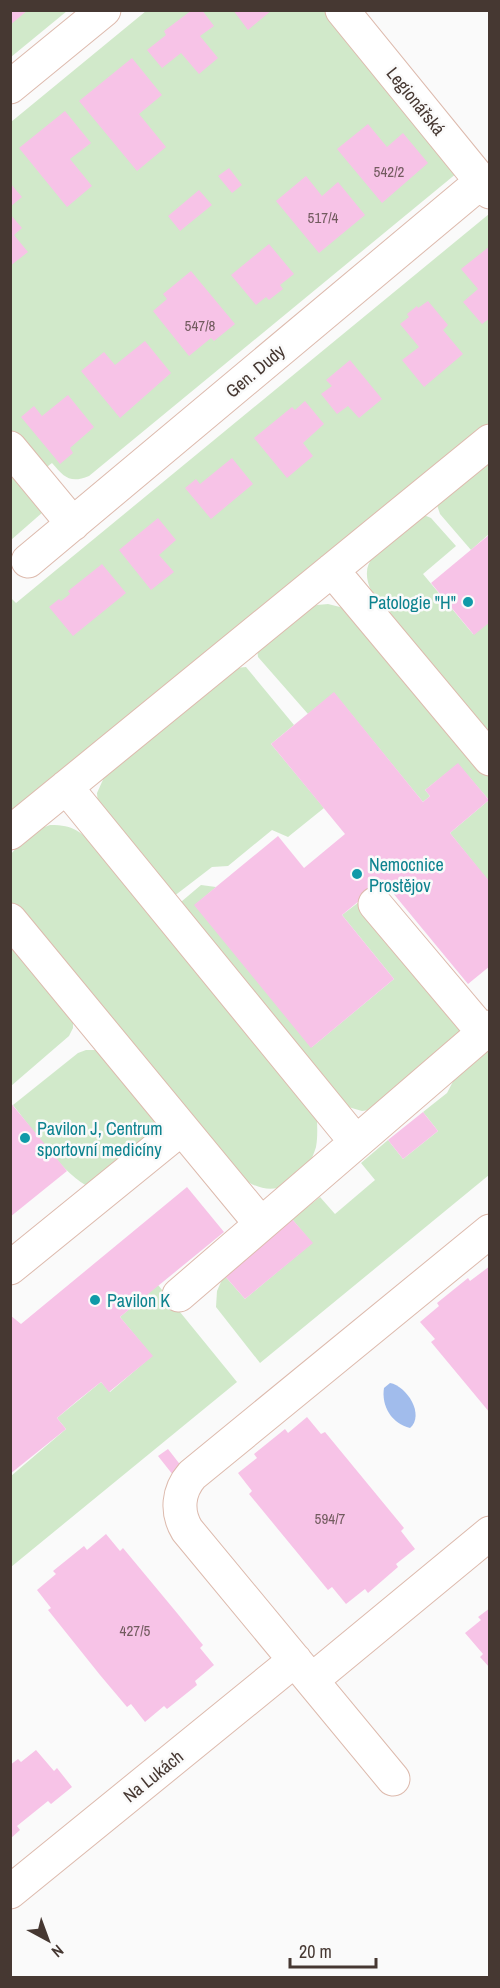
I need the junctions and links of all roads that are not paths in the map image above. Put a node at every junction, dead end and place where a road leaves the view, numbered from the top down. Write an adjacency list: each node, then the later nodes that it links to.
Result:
1 (104, 10): 3 (street)
2 (342, 10): 4 (street, Legionářská)
3 (10, 87)
4 (485, 187): 7 (street, Gen. Dudy)
5 (489, 441): 9 (street)
6 (10, 448): 7 (street)
7 (73, 524): 8 (street, Gen. Dudy)
8 (28, 561)
9 (332, 570): 10 (street); 11 (street)
10 (489, 759)
11 (66, 787): 12 (street); 17 (street)
12 (10, 832)
13 (375, 904): 15 (street)
14 (10, 920): 16 (street)
15 (486, 1030): 17 (street)
16 (181, 1129): 18 (street); 20 (street)
17 (356, 1142): 18 (street)
18 (261, 1224): 21 (street)
19 (489, 1230): 23 (street)
20 (10, 1268)
21 (179, 1295)
22 (489, 1533): 23 (street, Na Lukách)
23 (303, 1670): 24 (street); 25 (street, Na Lukách)
24 (393, 1779)
25 (10, 1893)

